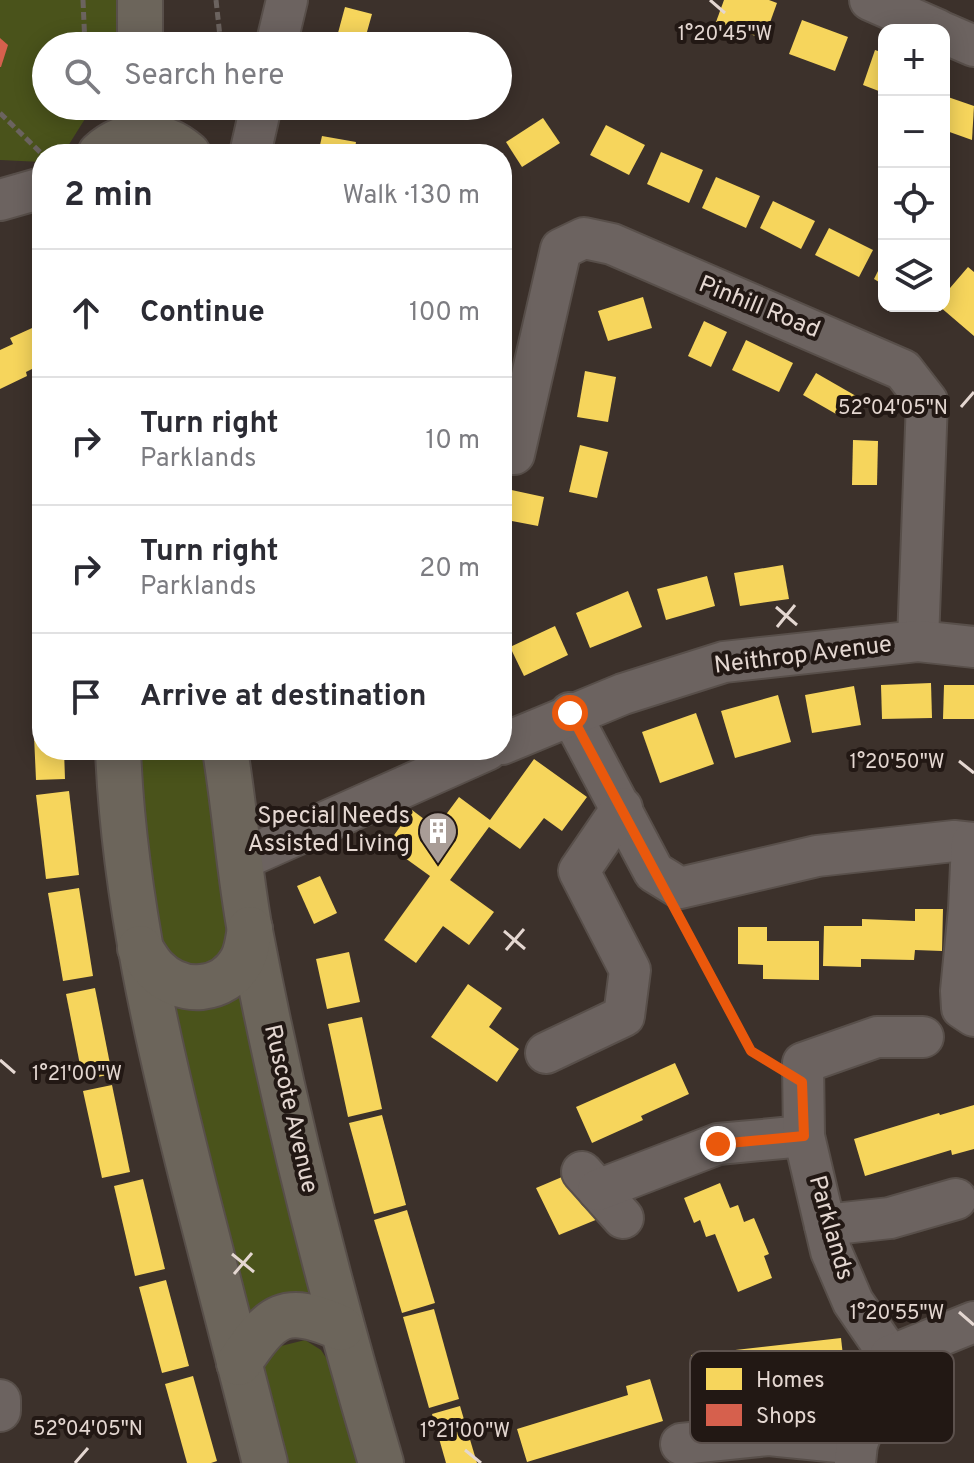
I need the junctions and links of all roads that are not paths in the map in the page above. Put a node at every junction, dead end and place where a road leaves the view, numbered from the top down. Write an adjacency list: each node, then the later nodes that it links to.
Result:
1 (140, 0): 5 (main road)
2 (287, 0): 6 (street)
3 (870, 0): 4 (street)
4 (924, 24)
5 (140, 32)
6 (279, 32)
7 (950, 36): 8 (street)
8 (974, 46)
9 (166, 120): 13 (main road)
10 (258, 120): 14 (street)
11 (104, 131): 12 (main road)
12 (172, 144)
13 (180, 144)
14 (252, 144)
15 (32, 191): 16 (street)
16 (0, 202): 17 (street)
17 (32, 211)
18 (520, 455): 19 (street, Pinhill Road)
19 (918, 641): 20 (street, Neithrop Avenue); 21 (street, Neithrop Avenue)
20 (974, 647)
21 (570, 713): 22 (street, Neithrop Avenue); 26 (street)
22 (512, 739)
23 (119, 760): 30 (main road)
24 (226, 760): 28 (main road, Ruscote Avenue)
25 (465, 760): 28 (street)
26 (622, 808): 27 (street); 33 (street)
27 (973, 843): 31 (street)
28 (240, 860): 29 (main road, Ruscote Avenue)
29 (250, 929): 30 (main road); 39 (main road, Ruscote Avenue)
30 (140, 948): 42 (main road)
31 (974, 1016)
32 (923, 1037): 34 (street, Parklands)
33 (546, 1053)
34 (804, 1136): 35 (street); 37 (street, Parklands)
35 (601, 1193)
36 (956, 1199): 37 (street)
37 (825, 1225): 40 (street, Parklands)
38 (974, 1322): 41 (street)
39 (341, 1328): 42 (main road); 48 (main road, Ruscote Avenue)
40 (887, 1351)
41 (902, 1351)
42 (239, 1363): 47 (main road)
43 (0, 1400): 44 (street)
44 (0, 1411)
45 (806, 1443): 46 (street)
46 (856, 1454)
47 (265, 1463)
48 (381, 1463)

